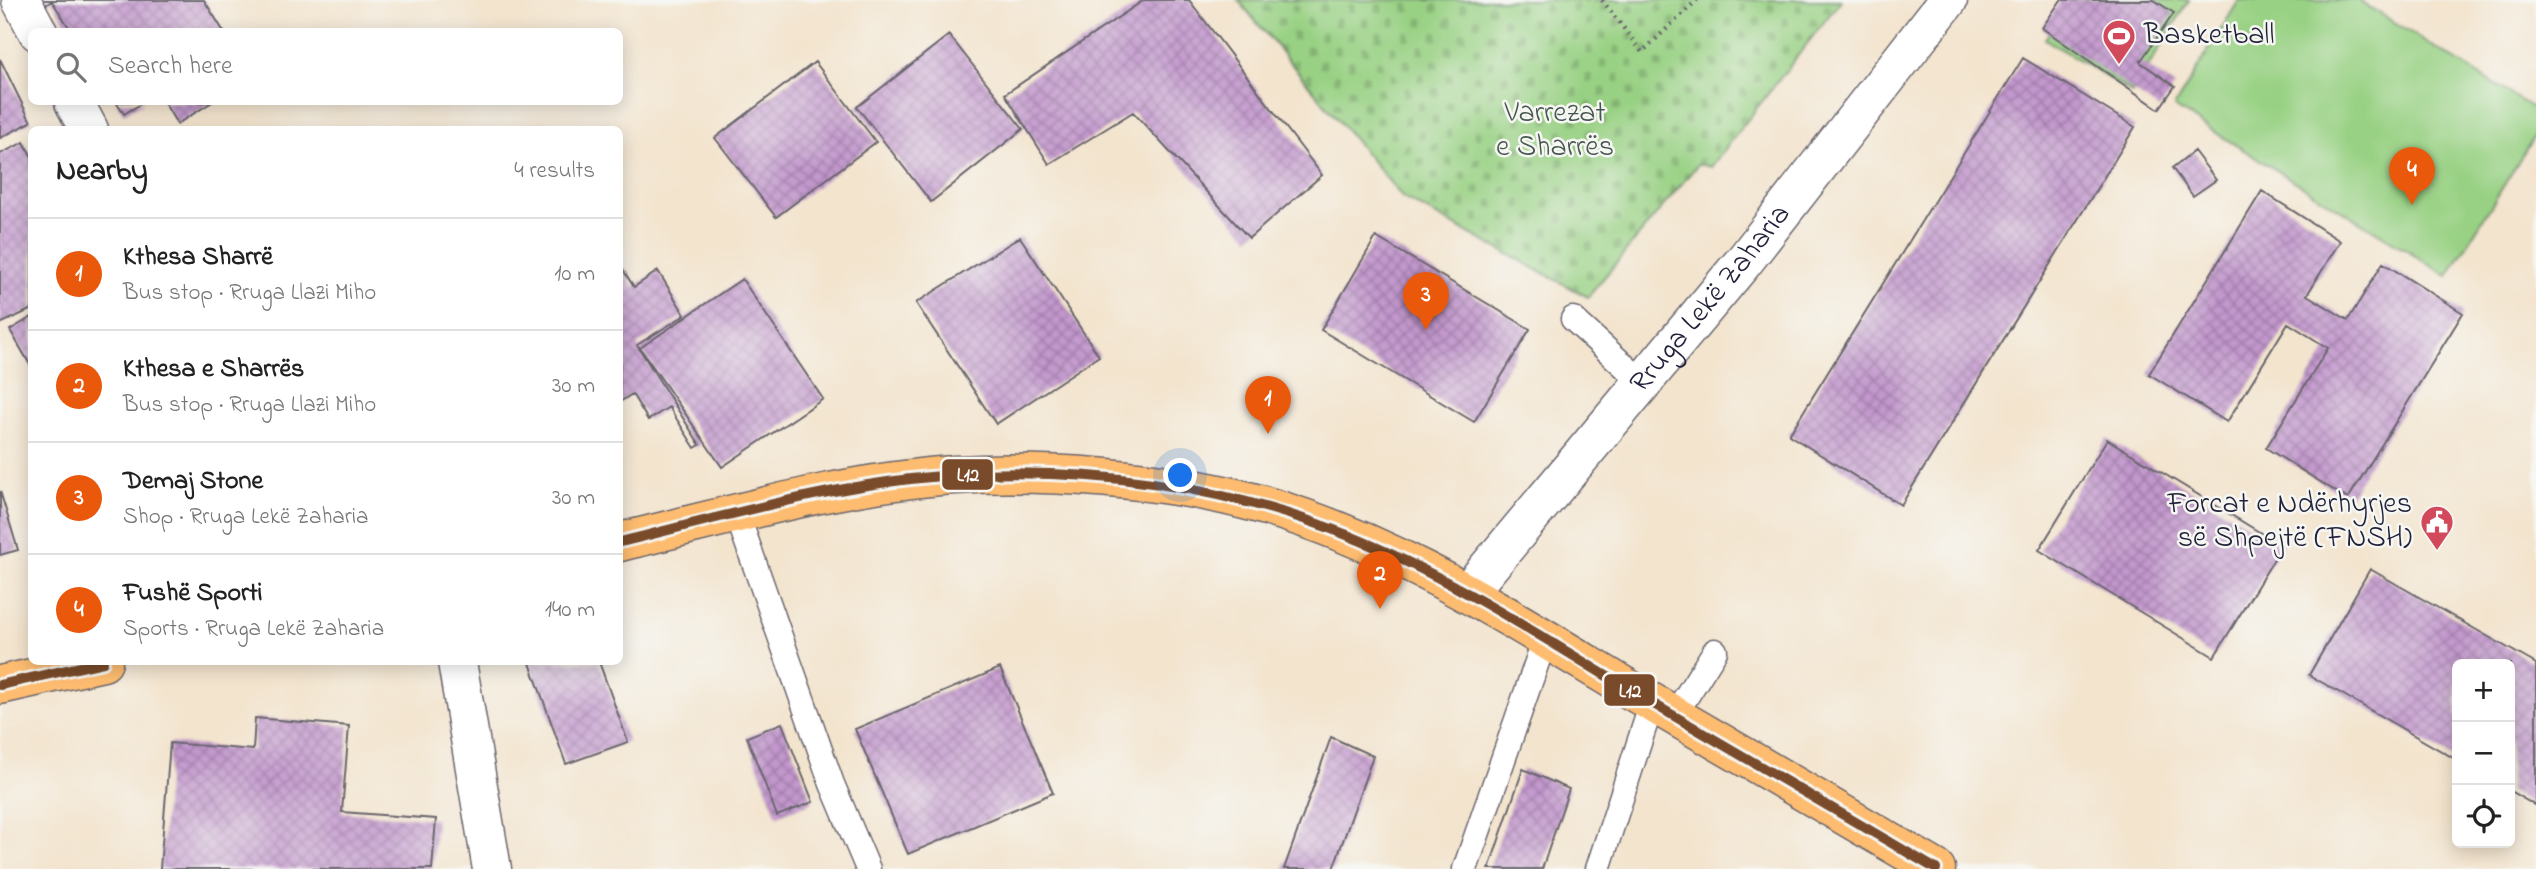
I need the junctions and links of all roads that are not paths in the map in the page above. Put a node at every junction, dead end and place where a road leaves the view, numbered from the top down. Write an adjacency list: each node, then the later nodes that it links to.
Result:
1 (21, 0): 3 (street)
2 (1948, 0): 7 (street, Rruga Lekë Zaharia)
3 (36, 28)
4 (76, 105): 5 (street)
5 (87, 126)
6 (1573, 319): 7 (lane)
7 (1643, 383): 10 (street, Rruga Lekë Zaharia)
8 (737, 514): 9 (main road); 10 (main road); 19 (lane)
9 (623, 541)
10 (1467, 593): 11 (main road)
11 (1545, 639): 16 (main road); 20 (lane)
12 (1716, 652): 16 (lane)
13 (90, 665): 15 (main road)
14 (458, 665): 18 (street)
15 (0, 685)
16 (1663, 710): 17 (main road); 21 (lane)
17 (1925, 866)
18 (492, 869)
19 (868, 869)
20 (1465, 869)
21 (1598, 869)

